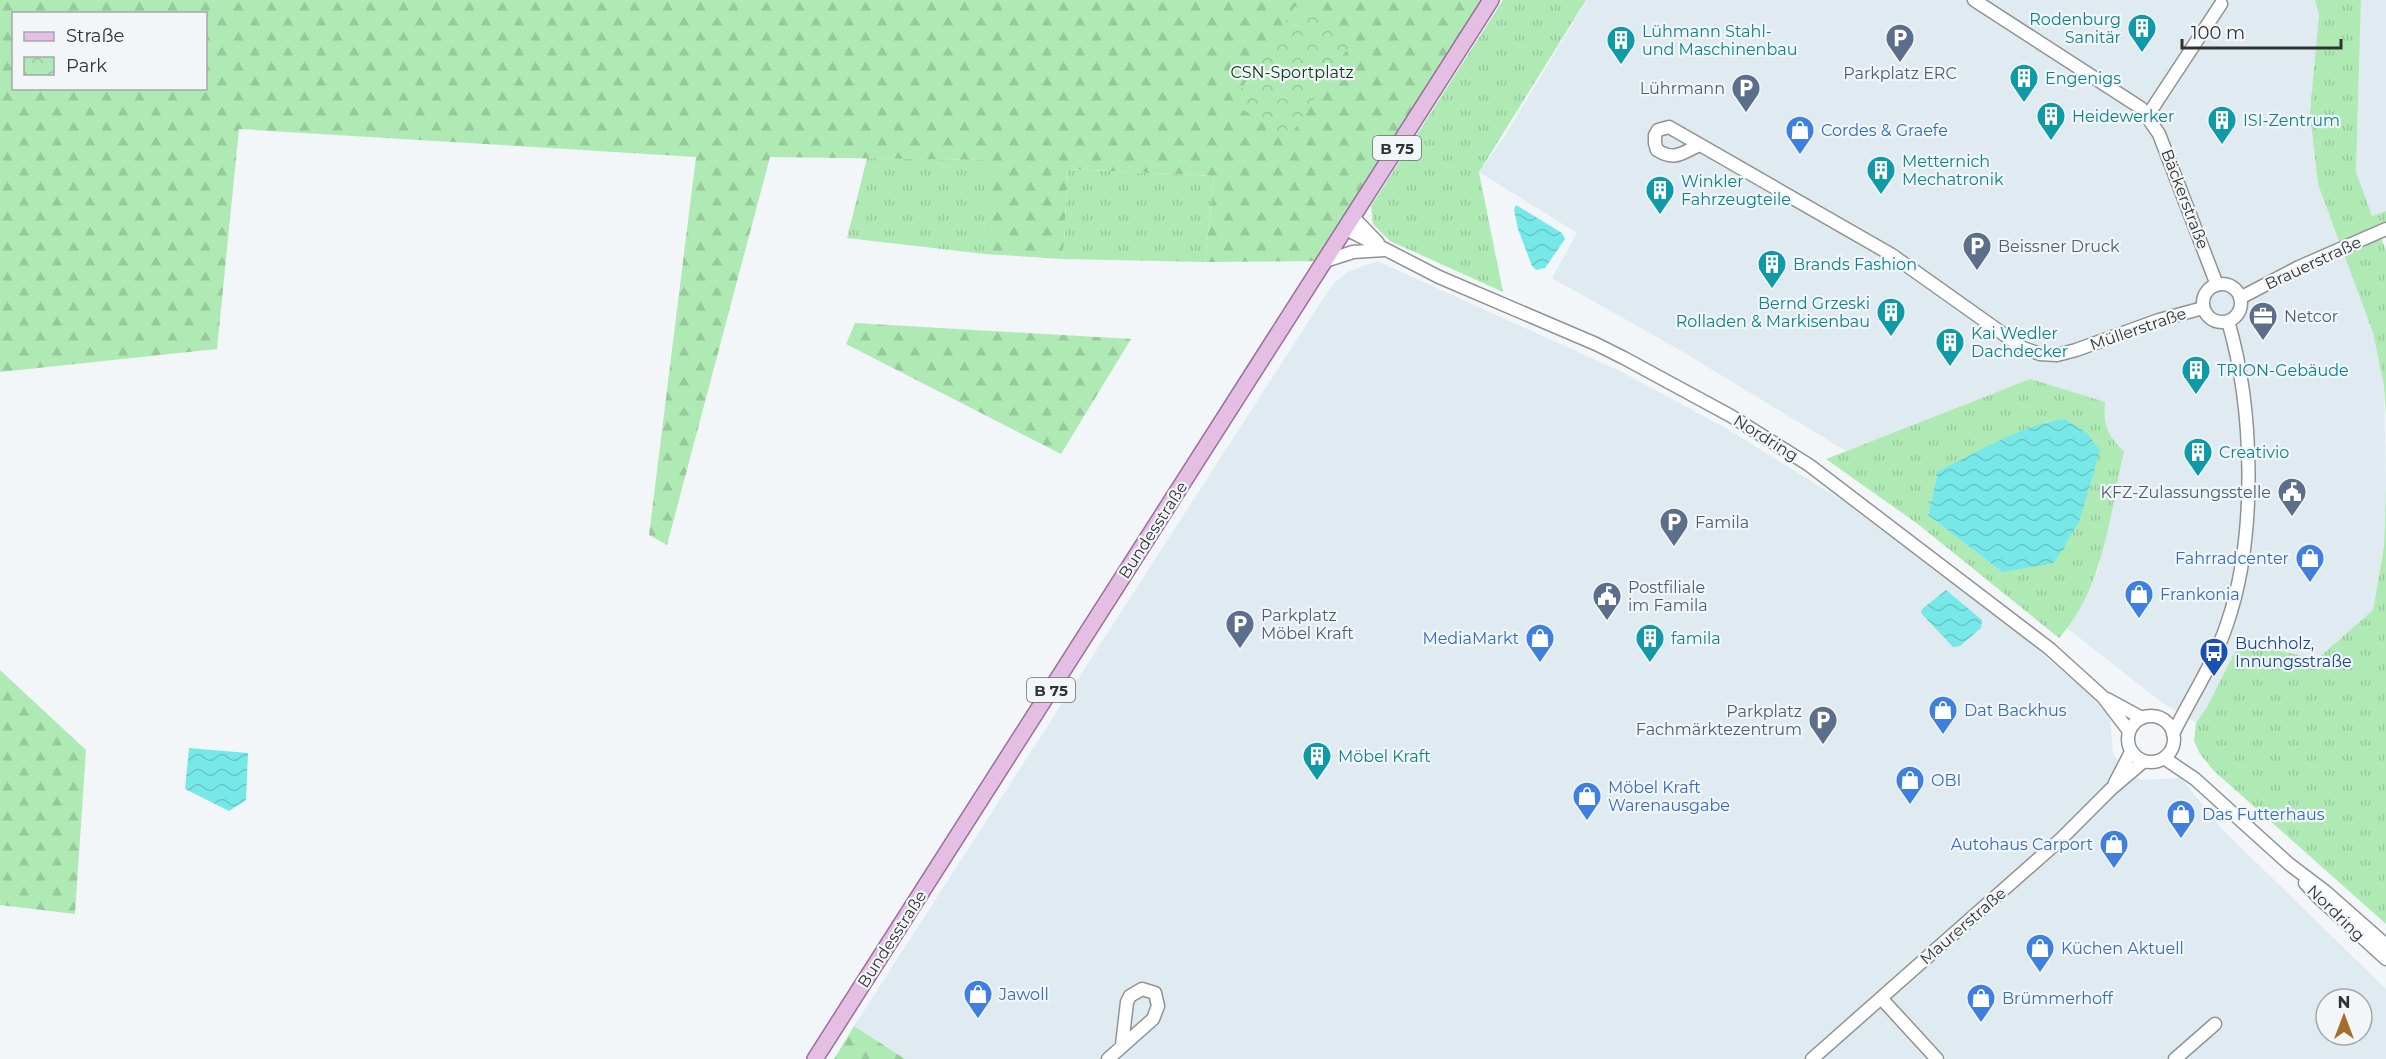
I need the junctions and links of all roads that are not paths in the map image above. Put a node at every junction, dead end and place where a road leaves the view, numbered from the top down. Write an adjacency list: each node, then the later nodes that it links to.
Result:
1 (1491, 0): 6 (main road, Bundesstraße / B 75)
2 (1974, 0): 4 (street, Bäckerstraße)
3 (2221, 4): 4 (street)
4 (2148, 115): 10 (street, Bäckerstraße)
5 (1701, 145): 12 (street, Müllerstraße)
6 (1349, 223): 8 (street, Nordring); 9 (main road, Bundesstraße / B 75)
7 (2386, 229): 11 (street, Brauerstraße)
8 (1385, 250): 9 (street); 14 (street, Nordring)
9 (1325, 261): 30 (main road, Bundesstraße / B 75)
10 (2217, 285): 11 (street); 12 (street)
11 (2240, 298): 13 (street)
12 (2203, 308): 13 (street)
13 (2228, 321): 15 (street)
14 (2103, 697): 16 (street, Nordring); 18 (street, Nordring)
15 (2190, 699): 17 (street); 19 (street)
16 (2142, 718): 17 (street, Nordring); 18 (street)
17 (2164, 721): 19 (street)
18 (2129, 731): 20 (street)
19 (2173, 734): 21 (street)
20 (2131, 752): 22 (street); 23 (street, Maurerstraße)
21 (2168, 753): 22 (street); 24 (street, Nordring)
22 (2144, 761): 23 (street, Maurerstraße)
23 (2111, 789): 27 (street, Maurerstraße)
24 (2289, 864): 25 (street, Nordring); 26 (street, Nordring)
25 (2386, 945)
26 (2386, 959)
27 (1881, 998): 32 (street, Maurerstraße); 33 (street)
28 (2215, 1024): 34 (street)
29 (1122, 1044): 31 (street)
30 (815, 1059)
31 (1108, 1059)
32 (1812, 1059)
33 (1937, 1059)
34 (2175, 1059)

